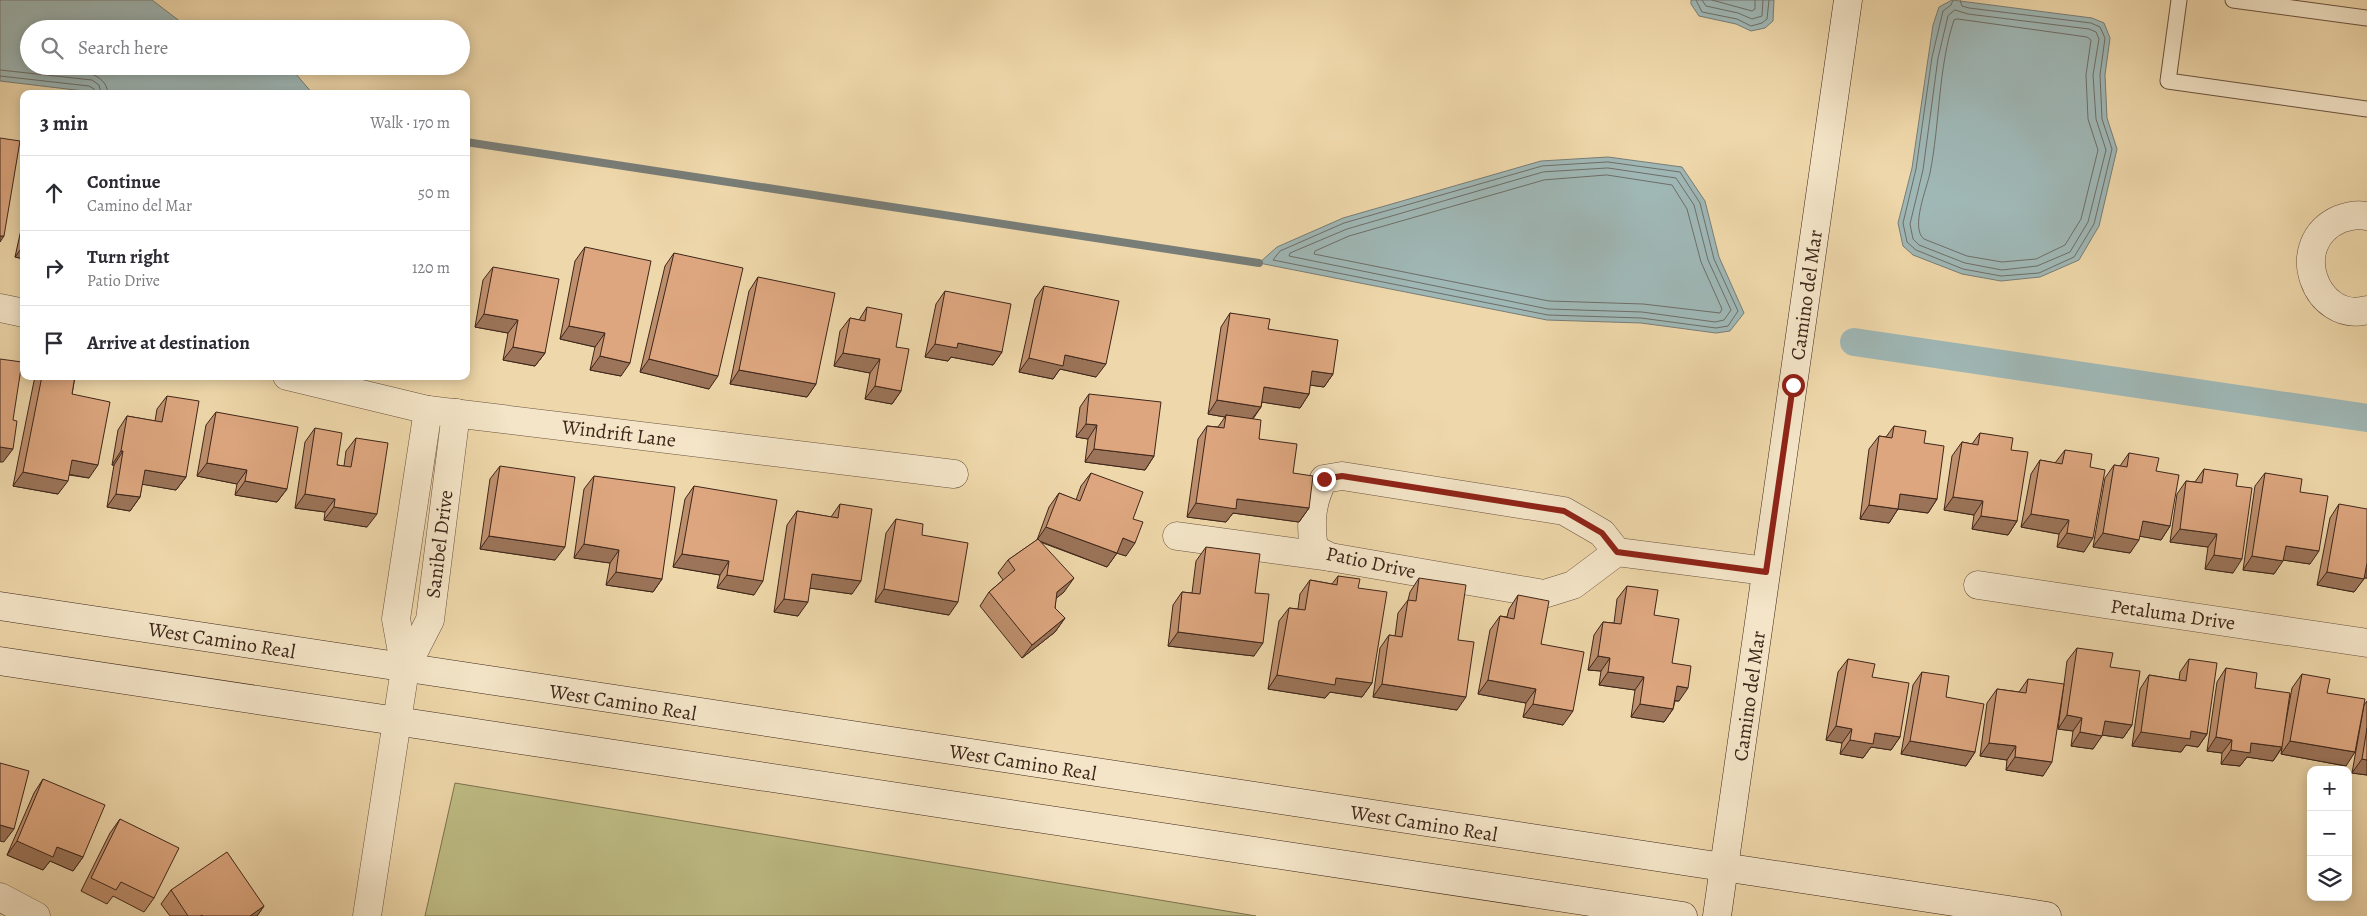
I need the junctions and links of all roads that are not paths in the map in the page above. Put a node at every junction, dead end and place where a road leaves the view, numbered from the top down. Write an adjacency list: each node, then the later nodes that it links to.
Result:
1 (1848, 0): 18 (street, Camino del Mar)
2 (2179, 0): 6 (lane)
3 (2233, 0): 4 (lane)
4 (2259, 2): 5 (lane)
5 (2367, 18)
6 (2367, 108)
7 (2367, 216): 9 (street)
8 (0, 308): 10 (street)
9 (2367, 310)
10 (20, 312)
11 (304, 380): 12 (street, Windrift Lane)
12 (428, 410): 13 (street, Windrift Lane); 23 (street, Sanibel Drive)
13 (456, 413): 14 (street, Windrift Lane); 23 (street, Sanibel Drive)
14 (954, 474)
15 (1177, 536): 17 (street)
16 (1617, 552): 17 (street, Patio Drive); 17 (street, Patio Drive); 18 (street)
17 (1330, 558)
18 (1766, 572): 25 (street, Camino del Mar)
19 (1978, 585): 21 (street, Petaluma Drive)
20 (0, 606): 23 (street, West Camino Real)
21 (2367, 643)
22 (0, 661): 24 (street)
23 (405, 669): 24 (street, Sanibel Drive); 25 (street, West Camino Real)
24 (397, 720): 28 (street, Sanibel Drive); 29 (street)
25 (1724, 868): 30 (street, Camino del Mar); 31 (street, West Camino Real)
26 (0, 897): 27 (street)
27 (36, 916)
28 (367, 916)
29 (1683, 916)
30 (1717, 916)
31 (2047, 916)

